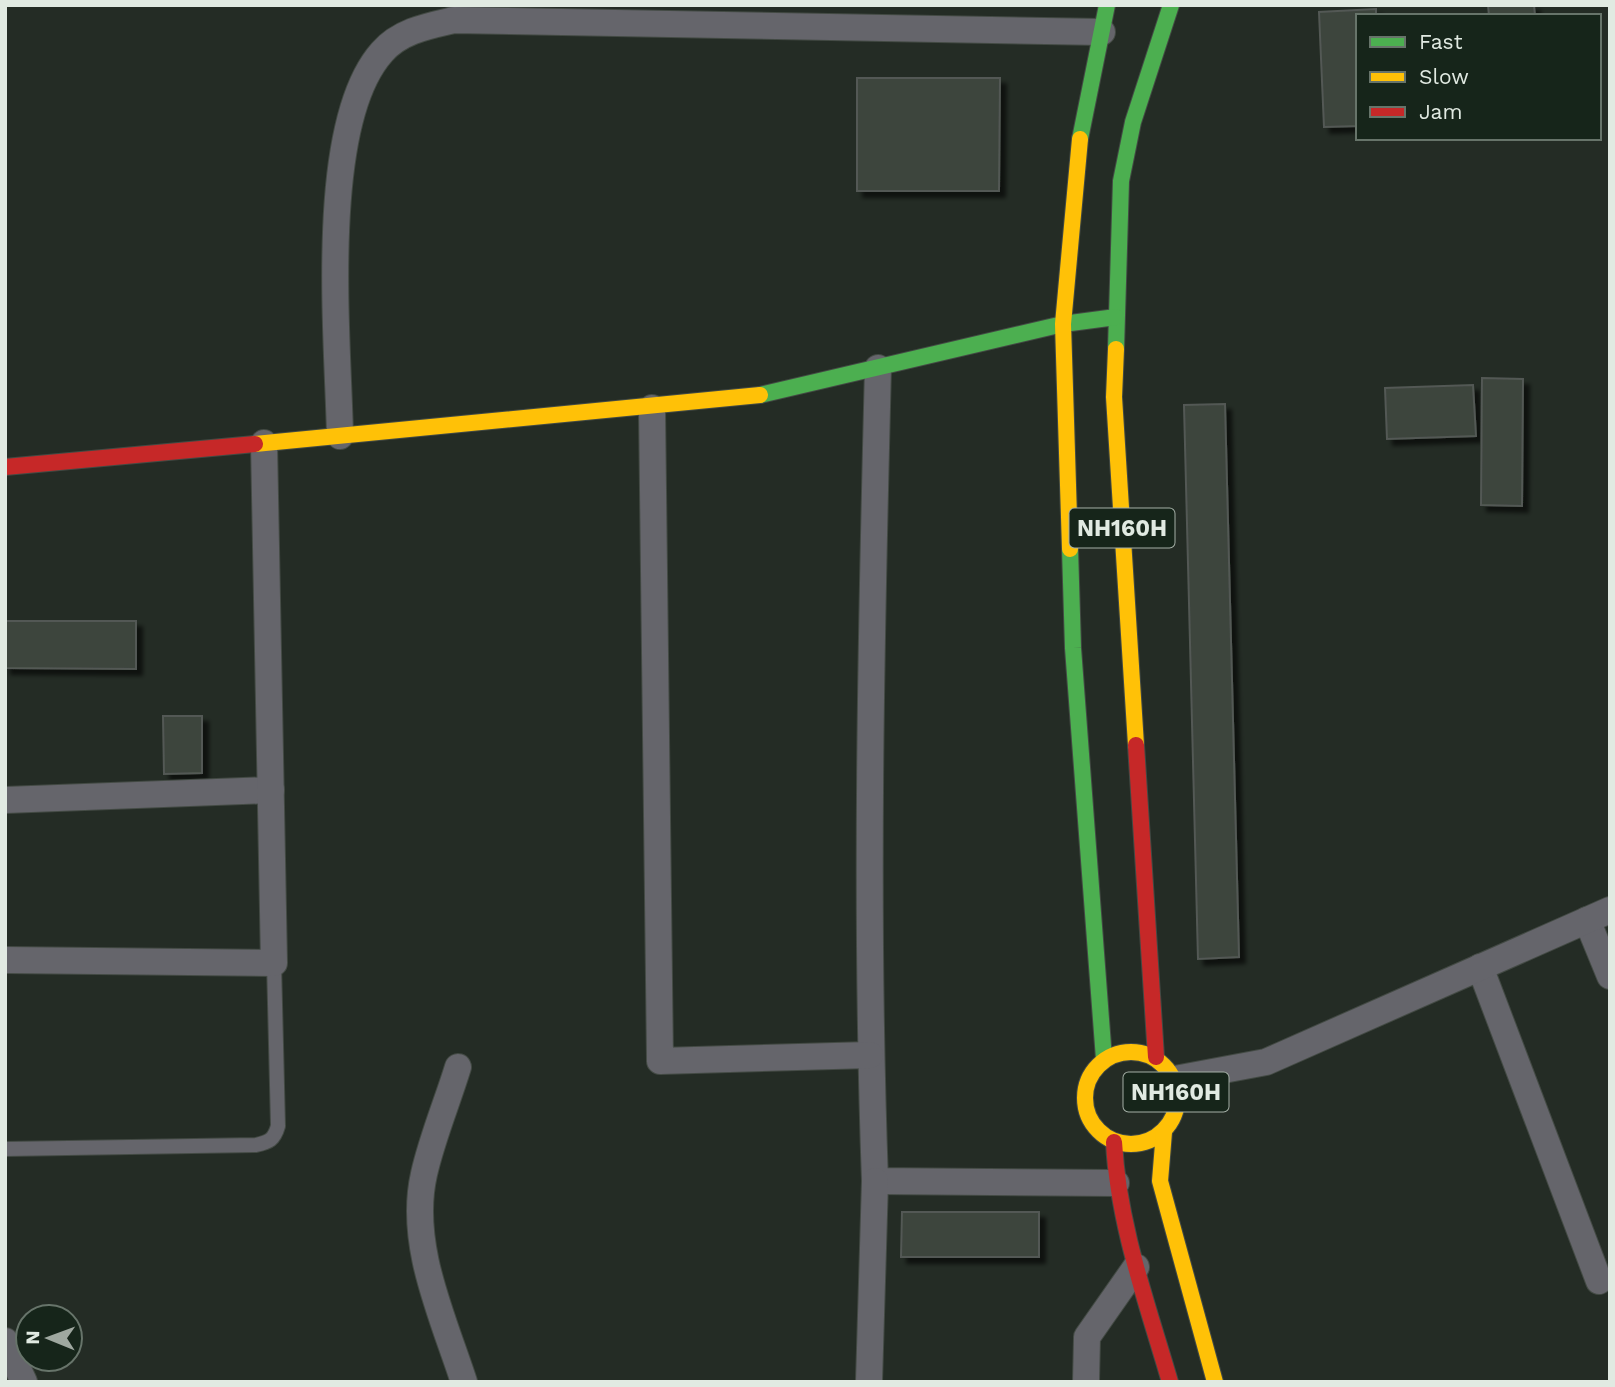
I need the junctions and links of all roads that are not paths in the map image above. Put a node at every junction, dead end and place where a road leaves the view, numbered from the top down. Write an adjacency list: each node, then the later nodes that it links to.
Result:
1 (1107, 5): 3 (main road, NH160H)
2 (1171, 5): 4 (main road, NH160H)
3 (1102, 32): 5 (main road, NH160H); 8 (street)
4 (1116, 317): 5 (main road); 19 (main road, NH160H)
5 (1063, 324): 6 (main road); 20 (main road, NH160H)
6 (878, 368): 7 (main road); 18 (street)
7 (652, 408): 8 (main road); 18 (street)
8 (340, 436): 9 (main road)
9 (264, 443): 10 (main road); 11 (street)
10 (5, 467)
11 (271, 790): 12 (street); 15 (street)
12 (5, 800)
13 (1599, 915): 16 (street); 17 (street)
14 (5, 960): 15 (street)
15 (274, 963): 25 (lane)
16 (1480, 967): 22 (street); 29 (street)
17 (1610, 976)
18 (870, 1055): 26 (street)
19 (1156, 1057): 20 (main road, NH160H); 22 (main road, NH160H)
20 (1104, 1059): 24 (main road, NH160H)
21 (458, 1067): 32 (street)
22 (1175, 1079): 23 (main road, NH160H)
23 (1164, 1132): 24 (main road, NH160H); 36 (main road, NH160H)
24 (1114, 1142): 27 (main road, NH160H)
25 (5, 1149)
26 (875, 1181): 27 (street); 33 (street)
27 (1116, 1183): 28 (main road, NH160H)
28 (1136, 1266): 34 (street); 35 (main road, NH160H)
29 (1599, 1280)
30 (5, 1341): 31 (street)
31 (24, 1382)
32 (464, 1382)
33 (869, 1382)
34 (1086, 1382)
35 (1170, 1382)
36 (1215, 1382)

